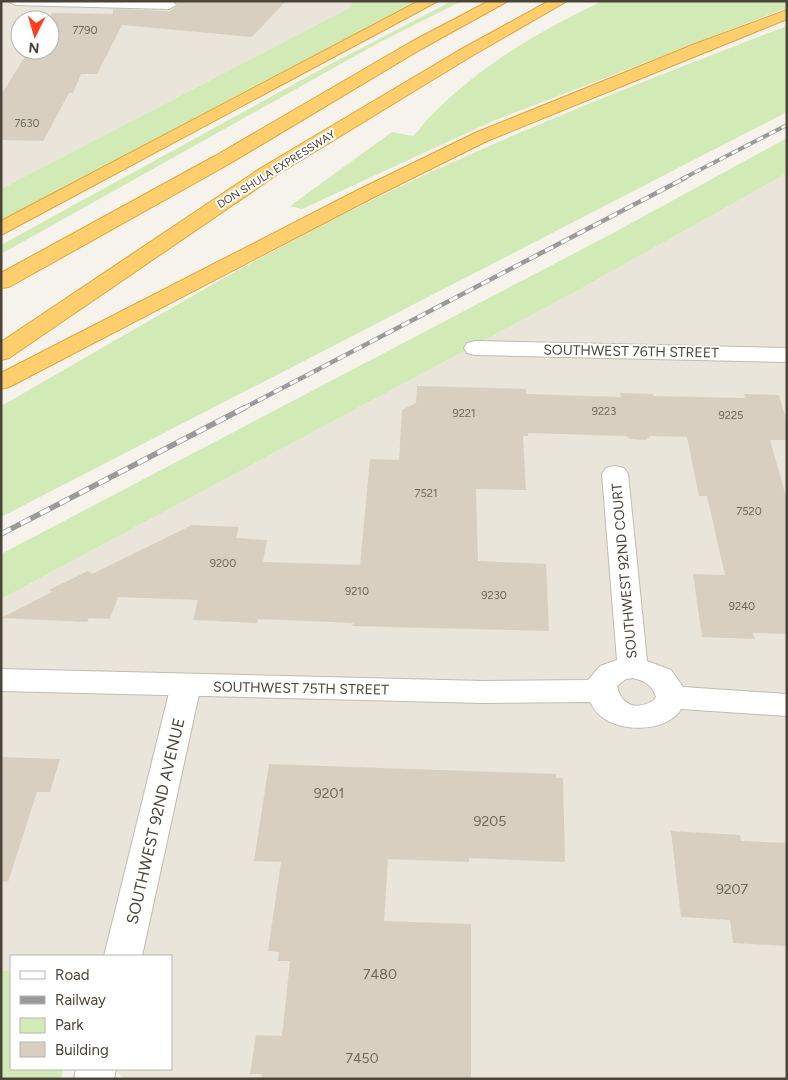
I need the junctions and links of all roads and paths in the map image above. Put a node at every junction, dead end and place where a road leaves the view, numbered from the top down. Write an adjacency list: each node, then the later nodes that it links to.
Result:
1 (432, 1): 7 (highway)
2 (501, 1): 8 (highway)
3 (560, 1): 10 (highway, DON SHULA EXPRESSWAY)
4 (11, 3): 5 (street)
5 (169, 5)
6 (787, 14): 12 (highway)
7 (1, 229)
8 (1, 282)
9 (475, 348): 11 (street, SOUTHWEST 76TH STREET)
10 (1, 353)
11 (787, 355)
12 (1, 382)
13 (615, 474): 14 (street, SOUTHWEST 92ND COURT)
14 (633, 668): 17 (street); 18 (street)
15 (1, 680): 16 (street, SOUTHWEST 75TH STREET)
16 (186, 685): 17 (street, SOUTHWEST 75TH STREET); 20 (street, SOUTHWEST 92ND AVENUE)
17 (601, 692): 18 (street)
18 (672, 697): 19 (street)
19 (787, 705)
20 (123, 955)

